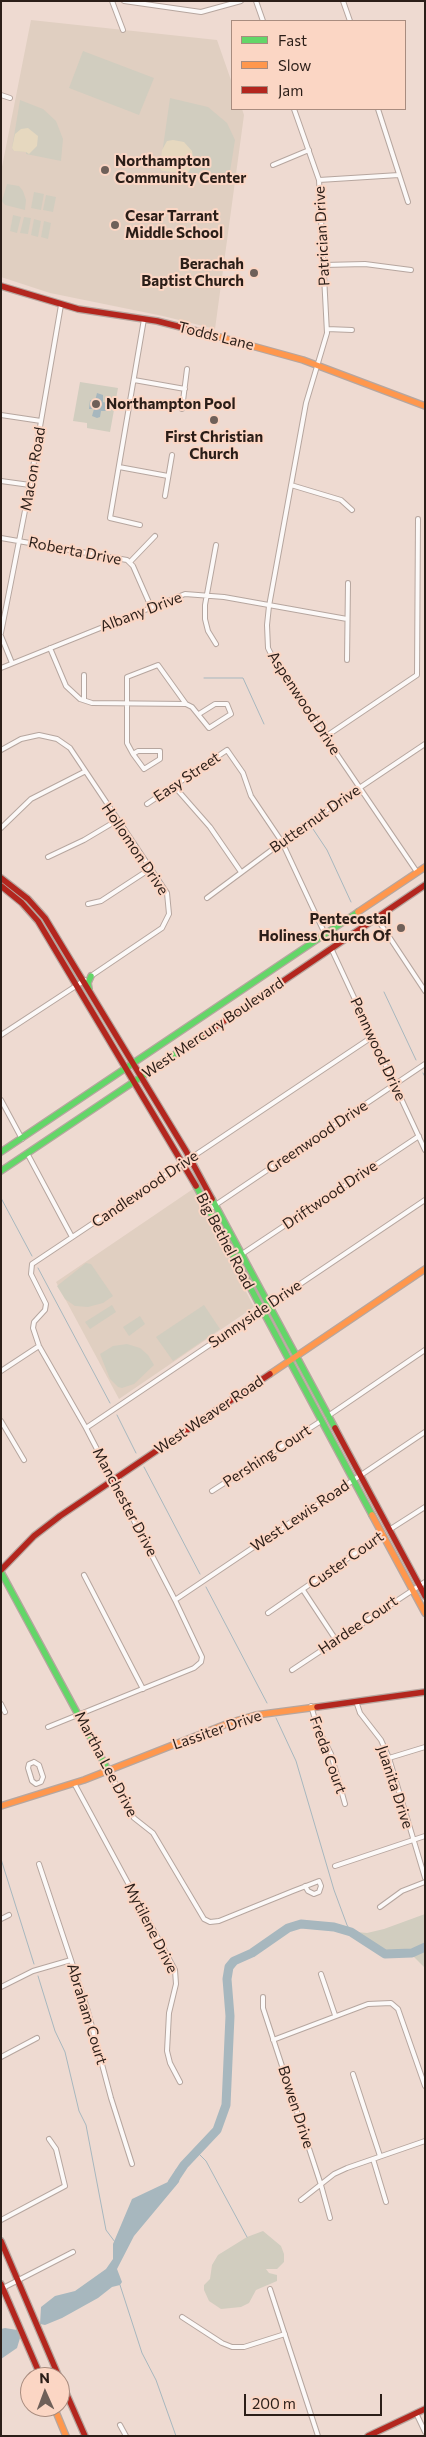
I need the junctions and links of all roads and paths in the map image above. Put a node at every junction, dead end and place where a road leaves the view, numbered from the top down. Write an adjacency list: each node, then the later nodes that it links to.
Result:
1 (112, 1): 10 (street)
2 (124, 1): 7 (street)
3 (177, 1): 7 (street)
4 (241, 1): 7 (street)
5 (256, 1): 8 (street)
6 (343, 1): 9 (street)
7 (180, 8)
8 (263, 20)
9 (350, 20)
10 (123, 30)
11 (1, 95): 12 (street)
12 (10, 98)
13 (294, 110): 15 (street, Patrician Drive)
14 (378, 110): 17 (street)
15 (309, 150): 16 (street); 18 (street, Patrician Drive)
16 (273, 165)
17 (399, 175): 18 (street); 19 (street)
18 (319, 180): 20 (street, Patrician Drive)
19 (408, 202)
20 (324, 265): 21 (street); 25 (street, Patrician Drive)
21 (411, 270)
22 (1, 286): 23 (main road, Todds Lane)
23 (61, 305): 24 (main road, Todds Lane); 34 (street, Macon Road)
24 (144, 319): 27 (main road, Todds Lane); 29 (street)
25 (327, 329): 26 (street); 27 (street, Patrician Drive)
26 (352, 330)
27 (317, 365): 31 (main road, Todds Lane); 39 (street, Aspenwood Drive)
28 (188, 369): 30 (street)
29 (134, 380): 30 (street); 36 (street)
30 (184, 389): 32 (street)
31 (425, 406)
32 (182, 409)
33 (1, 415): 34 (street)
34 (41, 421): 40 (street, Macon Road)
35 (172, 455): 37 (street)
36 (119, 467): 37 (street); 44 (street)
37 (168, 476): 41 (street)
38 (1, 481): 40 (street)
39 (291, 485): 42 (street); 57 (street, Aspenwood Drive)
40 (30, 486): 47 (street, Macon Road)
41 (165, 496)
42 (352, 510)
43 (418, 519): 49 (street)
44 (140, 525)
45 (155, 536): 51 (street)
46 (1, 538): 47 (street, Roberta Drive)
47 (20, 540): 51 (street, Roberta Drive); 54 (street, Macon Road)
48 (216, 545): 53 (street)
49 (419, 561): 50 (street); 70 (street)
50 (425, 561)
51 (130, 562): 56 (street, Roberta Drive)
52 (348, 583): 58 (street)
53 (207, 595): 56 (street, Albany Drive); 57 (street, Albany Drive); 60 (street)
54 (9, 598): 55 (street); 59 (street, Macon Road)
55 (1, 601)
56 (151, 606): 61 (street, Albany Drive)
57 (270, 606): 58 (street, Albany Drive); 70 (street, Aspenwood Drive)
58 (347, 619): 62 (street)
59 (1, 635): 63 (street, Macon Road)
60 (216, 644)
61 (50, 648): 63 (street, Albany Drive); 66 (street)
62 (347, 660)
63 (12, 663): 64 (street, Albany Drive)
64 (1, 668)
65 (84, 675): 66 (street)
66 (84, 700): 67 (street)
67 (127, 704): 68 (street); 68 (street); 73 (street)
68 (186, 704): 69 (street)
69 (199, 714): 69 (street)
70 (325, 737): 76 (street, Aspenwood Drive)
71 (425, 744): 76 (street, Butternut Drive)
72 (1, 750): 74 (street, Hollomon Drive)
73 (133, 754): 73 (street)
74 (84, 772): 78 (street, Hollomon Drive); 79 (street)
75 (174, 786): 77 (street, Easy Street); 80 (street, Easy Street); 84 (street)
76 (360, 787): 80 (street, Butternut Drive); 85 (street, Aspenwood Drive)
77 (147, 804)
78 (116, 820): 81 (street); 83 (street, Hollomon Drive)
79 (1, 828)
80 (282, 842): 84 (street, Butternut Drive); 92 (street)
81 (48, 857)
82 (425, 867): 85 (main road, West Mercury Boulevard)
83 (150, 869): 90 (street); 94 (street, Hollomon Drive)
84 (241, 872): 89 (street, Butternut Drive)
85 (417, 872): 92 (main road, West Mercury Boulevard)
86 (1, 878): 95 (main road, Big Bethel Road)
87 (425, 885): 91 (main road, West Mercury Boulevard)
88 (1, 886): 96 (main road, Big Bethel Road)
89 (207, 898)
90 (88, 904)
91 (376, 917): 93 (main road, West Mercury Boulevard); 97 (street)
92 (325, 934): 101 (main road, West Mercury Boulevard)
93 (331, 948): 100 (street, Pennwood Drive); 104 (main road, West Mercury Boulevard)
94 (91, 976): 95 (street, Hollomon Drive); 98 (main road)
95 (83, 982): 96 (street, Hollomon Drive); 98 (main road, Big Bethel Road)
96 (77, 986): 99 (street); 103 (main road, Big Bethel Road)
97 (425, 991)
98 (92, 996): 101 (main road, Big Bethel Road)
99 (1, 1035)
100 (372, 1037): 106 (street, Pennwood Drive); 113 (street, Candlewood Drive)
101 (133, 1064): 103 (main road, West Mercury Boulevard); 104 (main road, Big Bethel Road)
102 (425, 1064): 106 (street, Greenwood Drive)
103 (125, 1069): 105 (main road, Big Bethel Road); 109 (main road, West Mercury Boulevard)
104 (142, 1077): 105 (main road, West Mercury Boulevard); 113 (main road, Big Bethel Road)
105 (134, 1083): 112 (main road, West Mercury Boulevard); 114 (main road, Big Bethel Road)
106 (395, 1084): 108 (street, Pennwood Drive); 117 (street, Greenwood Drive)
107 (1, 1100): 109 (street)
108 (419, 1136): 110 (street, Pennwood Drive); 120 (street, Driftwood Drive)
109 (22, 1138): 111 (main road, West Mercury Boulevard)
110 (425, 1150)
111 (1, 1152)
112 (27, 1153): 115 (main road, West Mercury Boulevard); 119 (street)
113 (190, 1158): 114 (street, Candlewood Drive); 117 (main road, Big Bethel Road)
114 (183, 1163): 118 (main road, Big Bethel Road); 119 (street, Candlewood Drive)
115 (1, 1171)
116 (425, 1200): 122 (street, Sunnyside Drive)
117 (215, 1205): 118 (street, Greenwood Drive); 120 (main road, Big Bethel Road)
118 (208, 1210): 123 (main road, Big Bethel Road)
119 (72, 1237): 124 (street, Candlewood Drive)
120 (242, 1254): 122 (main road, Big Bethel Road)
121 (425, 1269): 126 (main road, West Weaver Road)
122 (269, 1306): 123 (street, Sunnyside Drive); 126 (main road, Big Bethel Road)
123 (262, 1310): 127 (main road, Big Bethel Road); 132 (street, Sunnyside Drive)
124 (39, 1346): 128 (street); 132 (street, Manchester Drive)
125 (425, 1350): 129 (street, Pershing Court)
126 (296, 1356): 127 (main road, West Weaver Road); 129 (main road, Big Bethel Road)
127 (289, 1361): 131 (main road, Big Bethel Road); 136 (main road, West Weaver Road)
128 (1, 1371)
129 (328, 1416): 135 (main road, Big Bethel Road)
130 (1, 1421): 134 (street)
131 (321, 1421): 137 (main road, Big Bethel Road); 138 (street, Pershing Court)
132 (86, 1428): 136 (street, Manchester Drive)
133 (425, 1432): 135 (street, West Lewis Road)
134 (24, 1460)
135 (360, 1476): 137 (street, West Lewis Road); 140 (main road, Big Bethel Road)
136 (113, 1480): 142 (main road, West Weaver Road); 149 (street, Manchester Drive)
137 (353, 1481): 141 (main road, Big Bethel Road); 149 (street, West Lewis Road)
138 (212, 1491)
139 (425, 1507): 140 (street, Custer Court)
140 (389, 1531): 141 (street, Custer Court); 145 (main road, Big Bethel Road)
141 (382, 1536): 146 (main road, Big Bethel Road); 147 (street, Custer Court)
142 (1, 1571): 160 (main road, Martha Lee Drive)
143 (84, 1575): 154 (street)
144 (425, 1582): 145 (street, Hardee Court)
145 (419, 1585): 146 (street, Hardee Court); 148 (main road, Big Bethel Road)
146 (411, 1589): 151 (main road, Big Bethel Road); 152 (street, Hardee Court)
147 (303, 1590): 150 (street, Custer Court); 152 (street)
148 (425, 1596)
149 (175, 1600): 154 (street, Manchester Drive)
150 (268, 1613)
151 (425, 1613)
152 (336, 1640): 153 (street, Hardee Court)
153 (292, 1670)
154 (143, 1689): 160 (street)
155 (425, 1692): 156 (main road, Lassiter Drive)
156 (356, 1701): 158 (main road, Lassiter Drive); 163 (street, Juanita Drive)
157 (1, 1704): 159 (street)
158 (311, 1706): 164 (main road, Lassiter Drive); 168 (street, Freda Court)
159 (5, 1712)
160 (79, 1715): 161 (street); 164 (main road, Martha Lee Drive)
161 (48, 1727)
162 (425, 1747): 163 (street)
163 (389, 1758): 171 (street, Juanita Drive)
164 (108, 1770): 166 (main road, Lassiter Drive); 176 (street, Martha Lee Drive)
165 (39, 1783): 165 (street); 167 (street)
166 (74, 1783): 167 (main road, Lassiter Drive); 189 (street, Mytilene Drive)
167 (43, 1794): 169 (main road, Lassiter Drive)
168 (345, 1804)
169 (1, 1806)
170 (425, 1836): 171 (street)
171 (413, 1840): 173 (street); 174 (street, Juanita Drive)
172 (39, 1864): 180 (street, Abraham Court)
173 (335, 1866)
174 (425, 1878)
175 (425, 1882): 177 (street)
176 (305, 1886): 176 (street, Martha Lee Drive)
177 (380, 1907)
178 (8, 1915): 179 (street)
179 (1, 1919)
180 (71, 1960): 182 (street); 195 (street, Abraham Court)
181 (320, 1974): 184 (street)
182 (1, 1987)
183 (263, 1996): 186 (street, Bowen Drive)
184 (335, 2016): 186 (street); 190 (street)
185 (37, 2038): 187 (street)
186 (274, 2040): 196 (street, Bowen Drive)
187 (1, 2057)
188 (353, 2074): 193 (street)
189 (180, 2082)
190 (425, 2086)
191 (49, 2139): 200 (street)
192 (425, 2141): 193 (street)
193 (380, 2156): 194 (street)
194 (373, 2159): 196 (street); 198 (street)
195 (132, 2164)
196 (321, 2185): 197 (street); 199 (street, Bowen Drive)
197 (301, 2200)
198 (386, 2202)
199 (330, 2218)
200 (1, 2220)
201 (1, 2241): 203 (main road)
202 (73, 2252): 203 (street)
203 (18, 2281): 204 (street); 209 (main road)
204 (2, 2286): 208 (main road)
205 (270, 2289): 207 (street)
206 (182, 2316): 207 (street)
207 (285, 2334): 220 (street)
208 (37, 2367)
209 (55, 2367)
210 (70, 2401): 216 (main road)
211 (425, 2409): 212 (main road)
212 (416, 2413): 215 (street); 221 (main road)
213 (58, 2417): 217 (main road)
214 (120, 2425): 219 (street)
215 (425, 2432)
216 (84, 2434): 218 (street)
217 (66, 2436)
218 (77, 2436)
219 (126, 2436)
220 (318, 2436)
221 (368, 2436)

